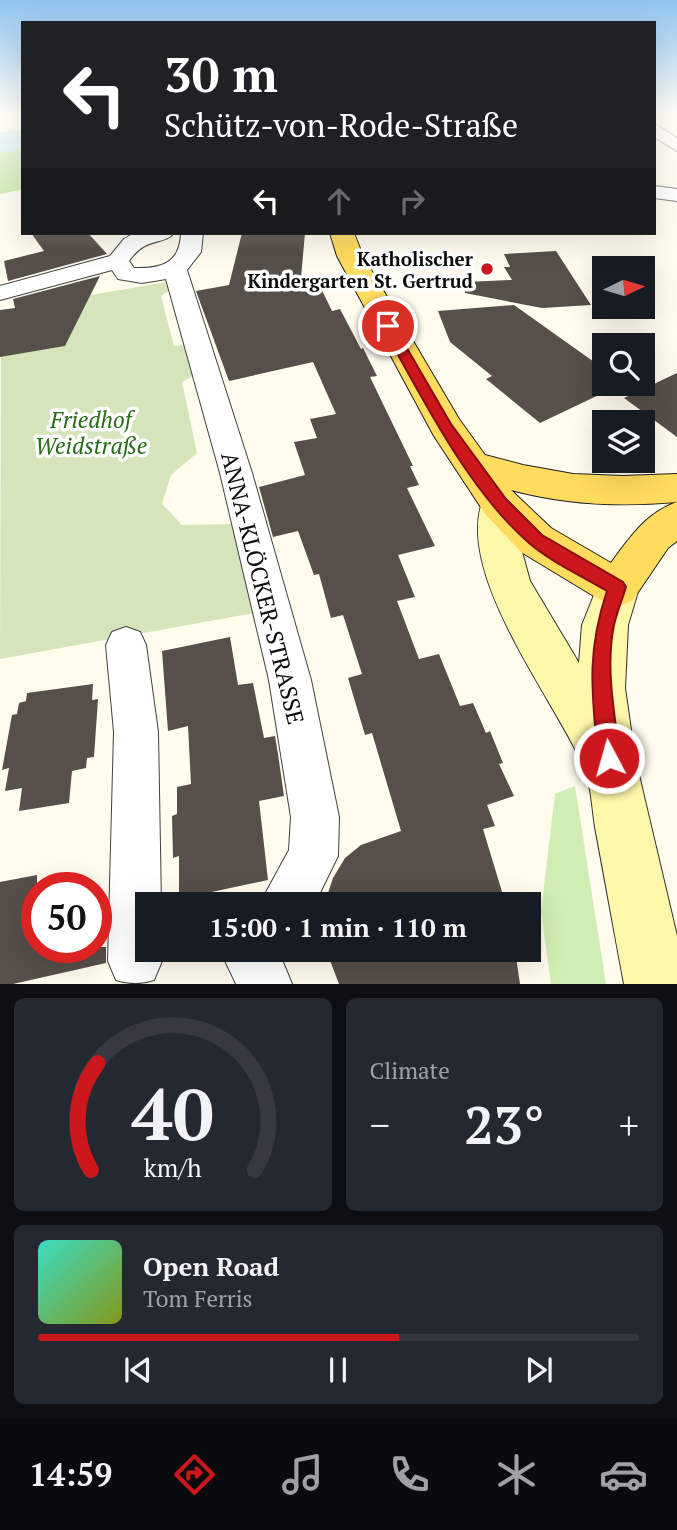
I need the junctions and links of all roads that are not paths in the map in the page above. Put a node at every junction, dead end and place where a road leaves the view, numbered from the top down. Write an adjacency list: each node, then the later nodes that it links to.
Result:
1 (656, 192): 2 (street)
2 (677, 195)
3 (151, 235): 6 (street)
4 (192, 235): 7 (street)
5 (343, 235): 9 (main road)
6 (118, 261): 7 (street); 8 (street)
7 (175, 268): 16 (street, ANNA-KLÖCKER-STRASSE)
8 (0, 293)
9 (471, 464): 10 (main road); 11 (main road)
10 (677, 488)
11 (500, 504): 13 (main road); 15 (main road)
12 (677, 519): 13 (main road)
13 (617, 587): 15 (main road)
14 (126, 645): 17 (street)
15 (609, 758): 18 (main road)
16 (292, 892)
17 (134, 965)
18 (656, 984)

